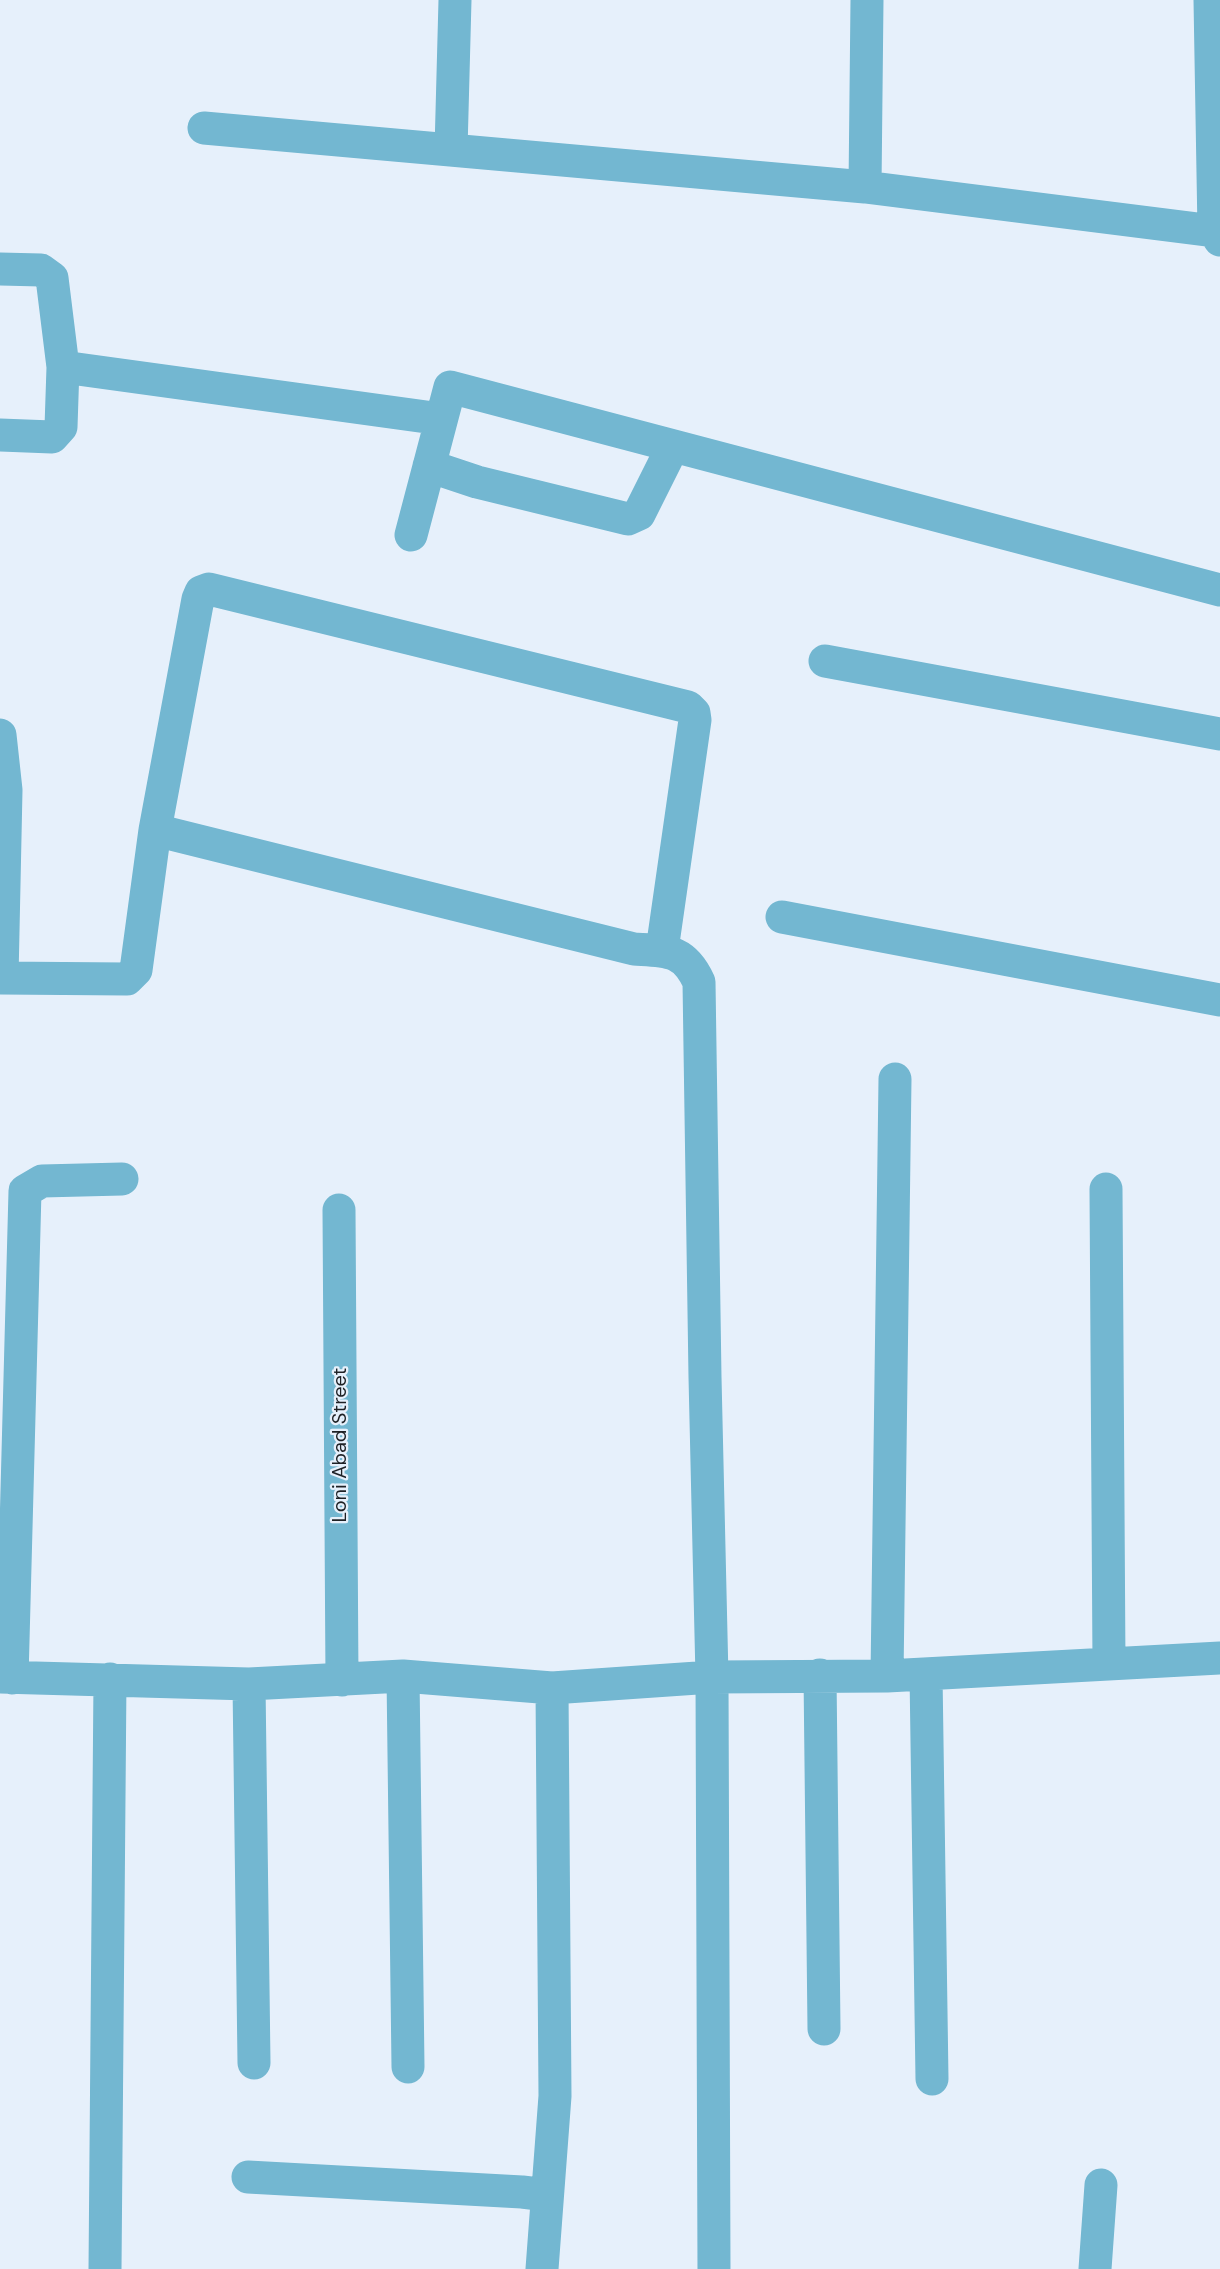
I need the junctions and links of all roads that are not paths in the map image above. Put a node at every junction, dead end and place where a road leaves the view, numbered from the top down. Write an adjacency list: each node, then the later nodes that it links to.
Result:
1 (455, 0): 5 (street)
2 (867, 0): 6 (street)
3 (1210, 0): 7 (street)
4 (204, 128): 5 (street)
5 (451, 150): 6 (street)
6 (865, 187): 7 (street)
7 (1217, 236)
8 (0, 269): 9 (street)
9 (63, 367): 10 (street); 11 (street)
10 (441, 419): 12 (street); 13 (street)
11 (0, 435)
12 (673, 446): 13 (street); 15 (street)
13 (429, 466): 14 (street)
14 (411, 535)
15 (1220, 590)
16 (825, 661): 17 (street)
17 (1220, 734)
18 (0, 735): 19 (street)
19 (3, 790): 23 (street)
20 (155, 830): 22 (street); 22 (street); 23 (street)
21 (782, 917): 24 (street)
22 (662, 951): 35 (street)
23 (1, 978)
24 (1220, 1000)
25 (895, 1079): 34 (street)
26 (122, 1179): 36 (street)
27 (1106, 1189): 30 (street)
28 (339, 1210): 38 (street, Loni Abad Street)
29 (1220, 1658): 30 (street)
30 (1110, 1664): 31 (street)
31 (926, 1674): 34 (street); 44 (street)
32 (820, 1675): 34 (street); 35 (street); 41 (street)
33 (403, 1676): 38 (street); 40 (street); 43 (street)
34 (886, 1676)
35 (712, 1677): 40 (street); 50 (street)
36 (6, 1678): 37 (street)
37 (110, 1679): 39 (street); 48 (street)
38 (342, 1680): 39 (street)
39 (249, 1684): 42 (street)
40 (552, 1688): 47 (street)
41 (824, 2029)
42 (254, 2063)
43 (408, 2067)
44 (932, 2079)
45 (248, 2177): 47 (street)
46 (1101, 2185): 51 (street)
47 (547, 2195): 49 (street)
48 (105, 2269)
49 (542, 2269)
50 (714, 2269)
51 (1095, 2269)

